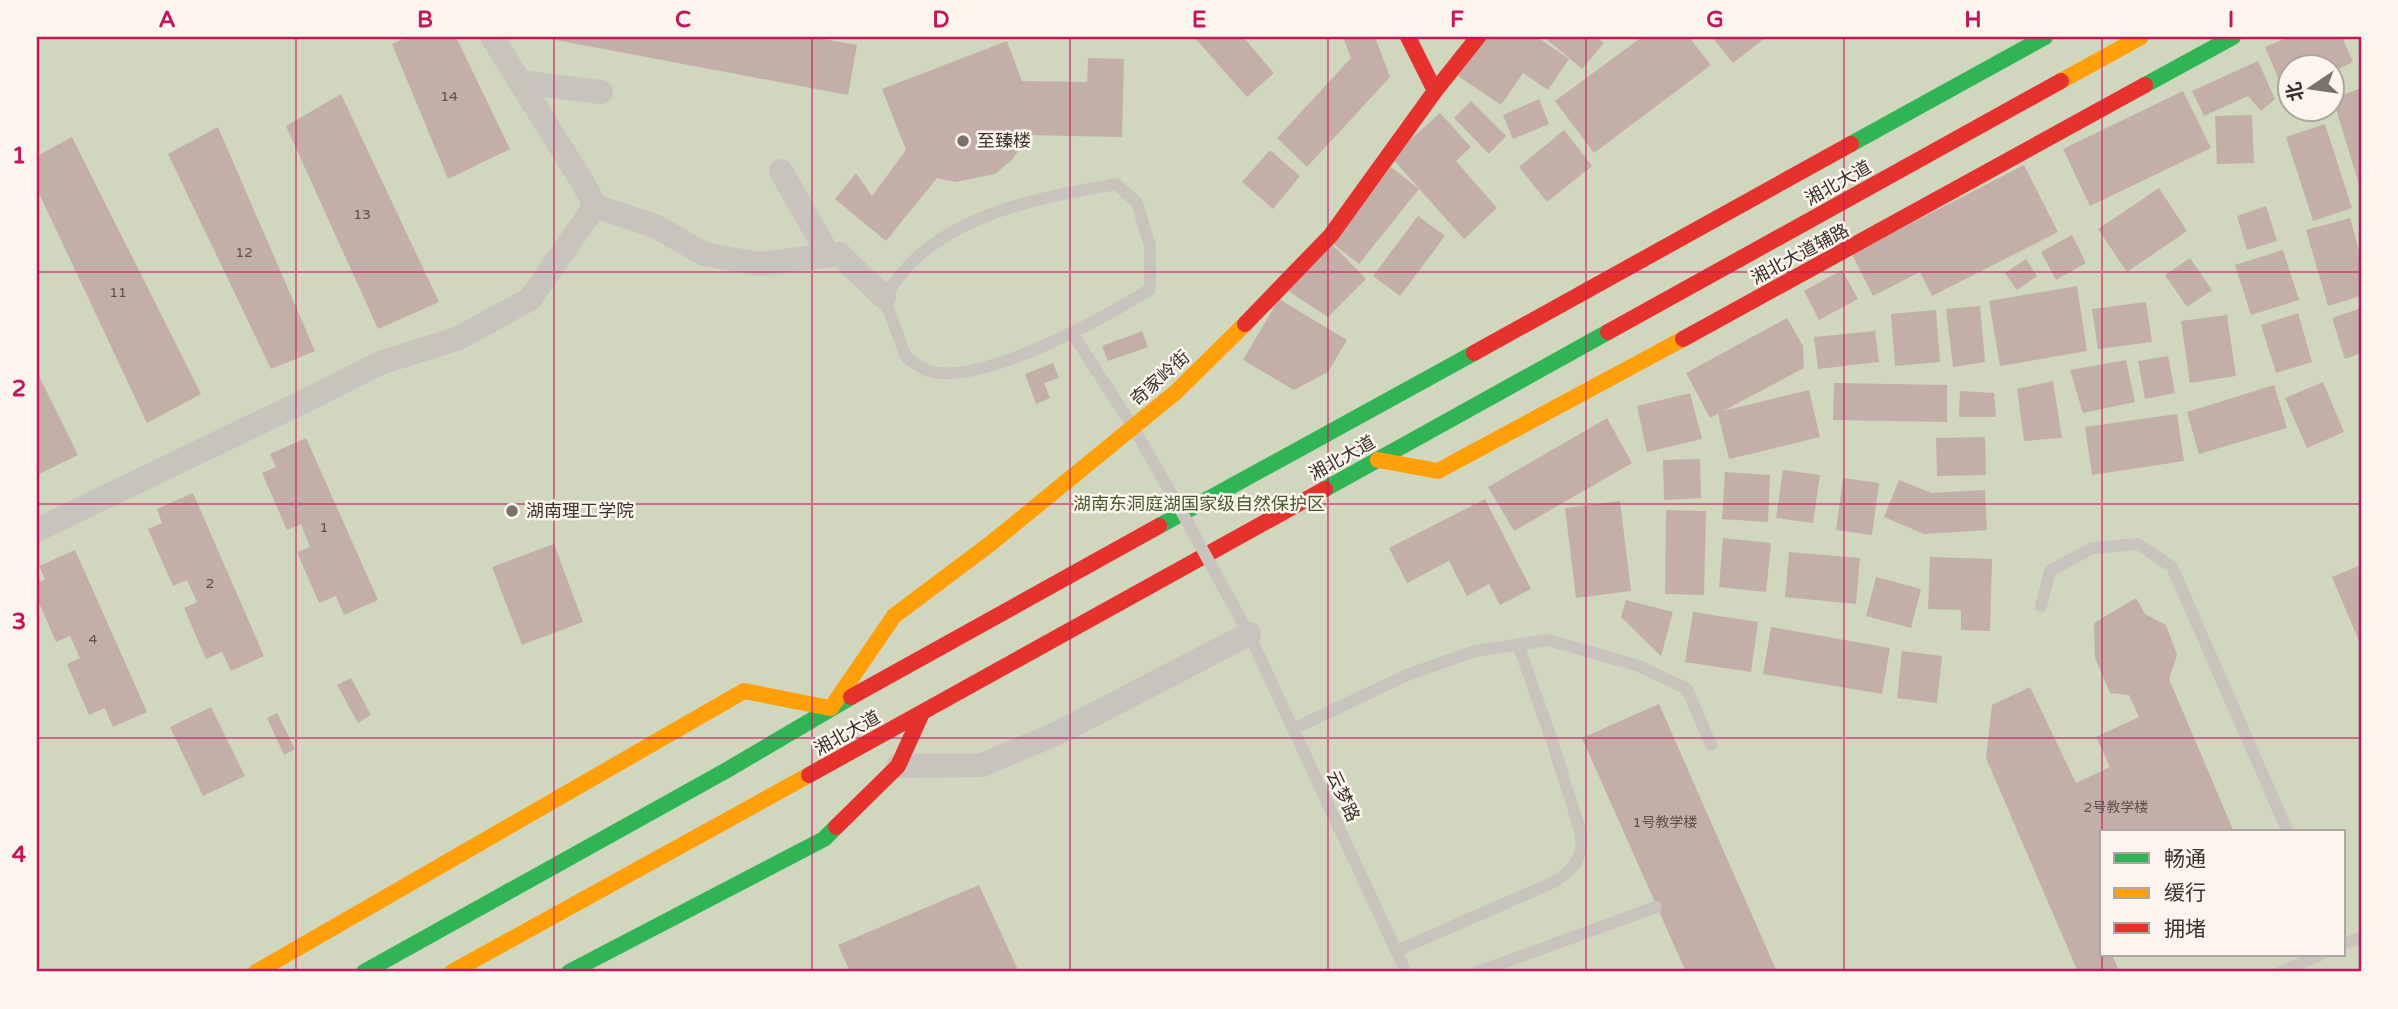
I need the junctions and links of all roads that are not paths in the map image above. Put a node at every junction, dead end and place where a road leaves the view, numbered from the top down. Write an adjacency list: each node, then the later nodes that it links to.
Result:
1 (492, 37): 7 (street)
2 (1408, 37): 8 (main road)
3 (1478, 37): 8 (main road, 奇家岭街)
4 (2045, 37): 21 (main road, 湘北大道)
5 (2141, 37): 16 (main road, 湘北大道)
6 (2233, 37): 16 (main road, 湘北大道辅路)
7 (520, 82): 9 (street); 11 (street)
8 (1435, 91): 15 (main road, 奇家岭街)
9 (601, 92)
10 (781, 171): 12 (street)
11 (595, 206): 12 (street); 17 (street)
12 (829, 256): 13 (street)
13 (884, 297): 14 (lane); 14 (lane)
14 (1072, 334): 15 (lane, 云梦路)
15 (1133, 427): 19 (lane, 云梦路, bridge); 21 (main road, 奇家岭街)
16 (1378, 460): 22 (main road, 湘北大道)
17 (37, 530)
18 (2041, 606): 29 (lane)
19 (1249, 634): 23 (lane, 云梦路); 25 (street)
20 (1518, 644): 23 (lane); 24 (lane); 31 (lane)
21 (830, 708): 33 (main road); 34 (main road, 湘北大道)
22 (922, 713): 25 (main road); 28 (main road, 湘北大道)
23 (1293, 729): 31 (lane, 云梦路)
24 (1711, 745)
25 (898, 766): 26 (main road); 36 (main road)
26 (873, 769)
27 (848, 772): 28 (main road)
28 (806, 777): 35 (main road, 湘北大道)
29 (2287, 830)
30 (1657, 906): 38 (lane)
31 (1396, 951): 37 (lane, 云梦路)
32 (2318, 956): 39 (lane)
33 (256, 972)
34 (364, 972)
35 (452, 972)
36 (569, 972)
37 (1406, 972)
38 (1478, 972)
39 (2281, 972)

